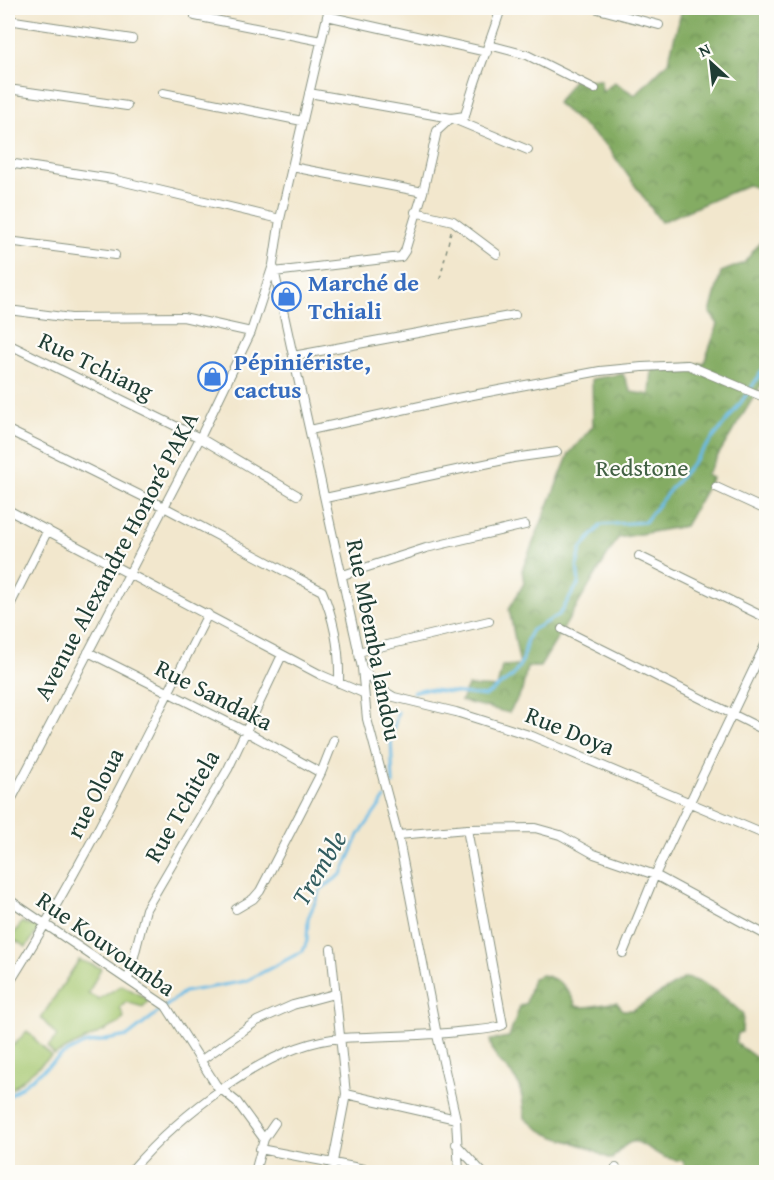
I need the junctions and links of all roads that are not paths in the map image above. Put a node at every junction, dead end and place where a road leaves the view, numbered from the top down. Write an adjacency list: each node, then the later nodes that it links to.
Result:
1 (501, 8): 10 (street)
2 (556, 8): 3 (street)
3 (593, 8): 7 (street)
4 (328, 12): 9 (street, Avenue Alexandre Honoré PAKA); 10 (street)
5 (195, 16): 9 (street)
6 (8, 20): 8 (street)
7 (659, 25)
8 (132, 39)
9 (321, 40): 14 (street, Avenue Alexandre Honoré PAKA)
10 (488, 48): 12 (street); 16 (street)
11 (8, 89): 15 (street)
12 (595, 89)
13 (163, 93): 17 (street)
14 (309, 93): 16 (street); 17 (street, Avenue Alexandre Honoré PAKA)
15 (127, 106)
16 (451, 118): 18 (street); 21 (street)
17 (302, 121): 20 (street, Avenue Alexandre Honoré PAKA)
18 (528, 150)
19 (8, 163): 23 (street)
20 (291, 167): 21 (street); 23 (street, Avenue Alexandre Honoré PAKA)
21 (423, 192): 22 (street)
22 (415, 212): 25 (street); 27 (street)
23 (280, 219): 27 (street, Avenue Alexandre Honoré PAKA)
24 (8, 241): 26 (street)
25 (497, 254)
26 (115, 255)
27 (273, 268): 30 (street, Avenue Alexandre Honoré PAKA); 32 (street, Rue Mbemba landou)
28 (8, 310): 30 (street)
29 (515, 315): 32 (street)
30 (251, 332): 36 (street, Avenue Alexandre Honoré PAKA)
31 (8, 344): 36 (street, Rue Tchiang)
32 (293, 356): 35 (street, Rue Mbemba landou)
33 (766, 398): 35 (street)
34 (8, 430): 41 (street)
35 (310, 430): 40 (street, Rue Mbemba landou)
36 (200, 438): 39 (street, Rue Tchiang); 41 (street, Avenue Alexandre Honoré PAKA)
37 (558, 452): 40 (street)
38 (716, 487): 43 (street)
39 (297, 495)
40 (326, 498): 48 (street, Rue Mbemba landou)
41 (164, 507): 47 (street, Avenue Alexandre Honoré PAKA); 59 (street)
42 (8, 510): 45 (street)
43 (766, 510)
44 (525, 525): 48 (street)
45 (48, 530): 47 (street); 49 (street)
46 (639, 556): 51 (street)
47 (129, 574): 50 (street); 55 (street, Avenue Alexandre Honoré PAKA)
48 (343, 575): 56 (street, Rue Mbemba landou)
49 (9, 604)
50 (208, 614): 57 (street); 60 (street, rue Oloua)
51 (766, 618)
52 (489, 621): 56 (street)
53 (562, 629): 62 (street)
54 (766, 643): 62 (street)
55 (88, 652): 60 (street, Rue Sandaka); 68 (street, Avenue Alexandre Honoré PAKA)
56 (358, 652): 58 (street, Rue Mbemba landou)
57 (282, 655): 59 (street); 63 (street, Rue Tchitela)
58 (362, 668): 61 (street, Rue Mbemba landou); 67 (street, Rue Doya)
59 (339, 683): 61 (street)
60 (168, 693): 63 (street, Rue Sandaka); 75 (street, rue Oloua)
61 (363, 693): 70 (street, Rue Mbemba landou)
62 (730, 715): 64 (street); 67 (street)
63 (245, 731): 66 (street, Rue Sandaka); 79 (street, Rue Tchitela)
64 (766, 731)
65 (334, 740): 66 (street)
66 (321, 773): 74 (street)
67 (690, 802): 71 (street, Rue Doya); 72 (street)
68 (8, 806)
69 (467, 829): 70 (street); 72 (street); 82 (street)
70 (398, 835): 82 (street, Rue Mbemba landou)
71 (766, 835)
72 (655, 875): 76 (street); 78 (street)
73 (8, 899): 75 (street, Rue Kouvoumba)
74 (236, 909)
75 (47, 924): 79 (street, Rue Kouvoumba); 80 (street, rue Oloua)
76 (766, 935)
77 (331, 949): 81 (street)
78 (623, 952)
79 (128, 980): 84 (street, Rue Kouvoumba)
80 (8, 985)
81 (334, 994): 83 (street); 84 (street)
82 (436, 1035): 83 (street); 87 (street, Rue Mbemba landou)
83 (340, 1038): 85 (street); 86 (street)
84 (200, 1061): 85 (street, Rue Kouvoumba)
85 (223, 1090): 89 (street, Rue Kouvoumba); 93 (street)
86 (346, 1094): 87 (street); 92 (street)
87 (456, 1119): 90 (street, Rue Mbemba landou)
88 (275, 1123): 89 (street)
89 (264, 1139): 91 (street)
90 (456, 1143): 96 (street, Rue Mbemba landou); 97 (street)
91 (260, 1149): 92 (street); 94 (street)
92 (332, 1168): 95 (street)
93 (130, 1173)
94 (255, 1173)
95 (380, 1173)
96 (459, 1173)
97 (482, 1173)

